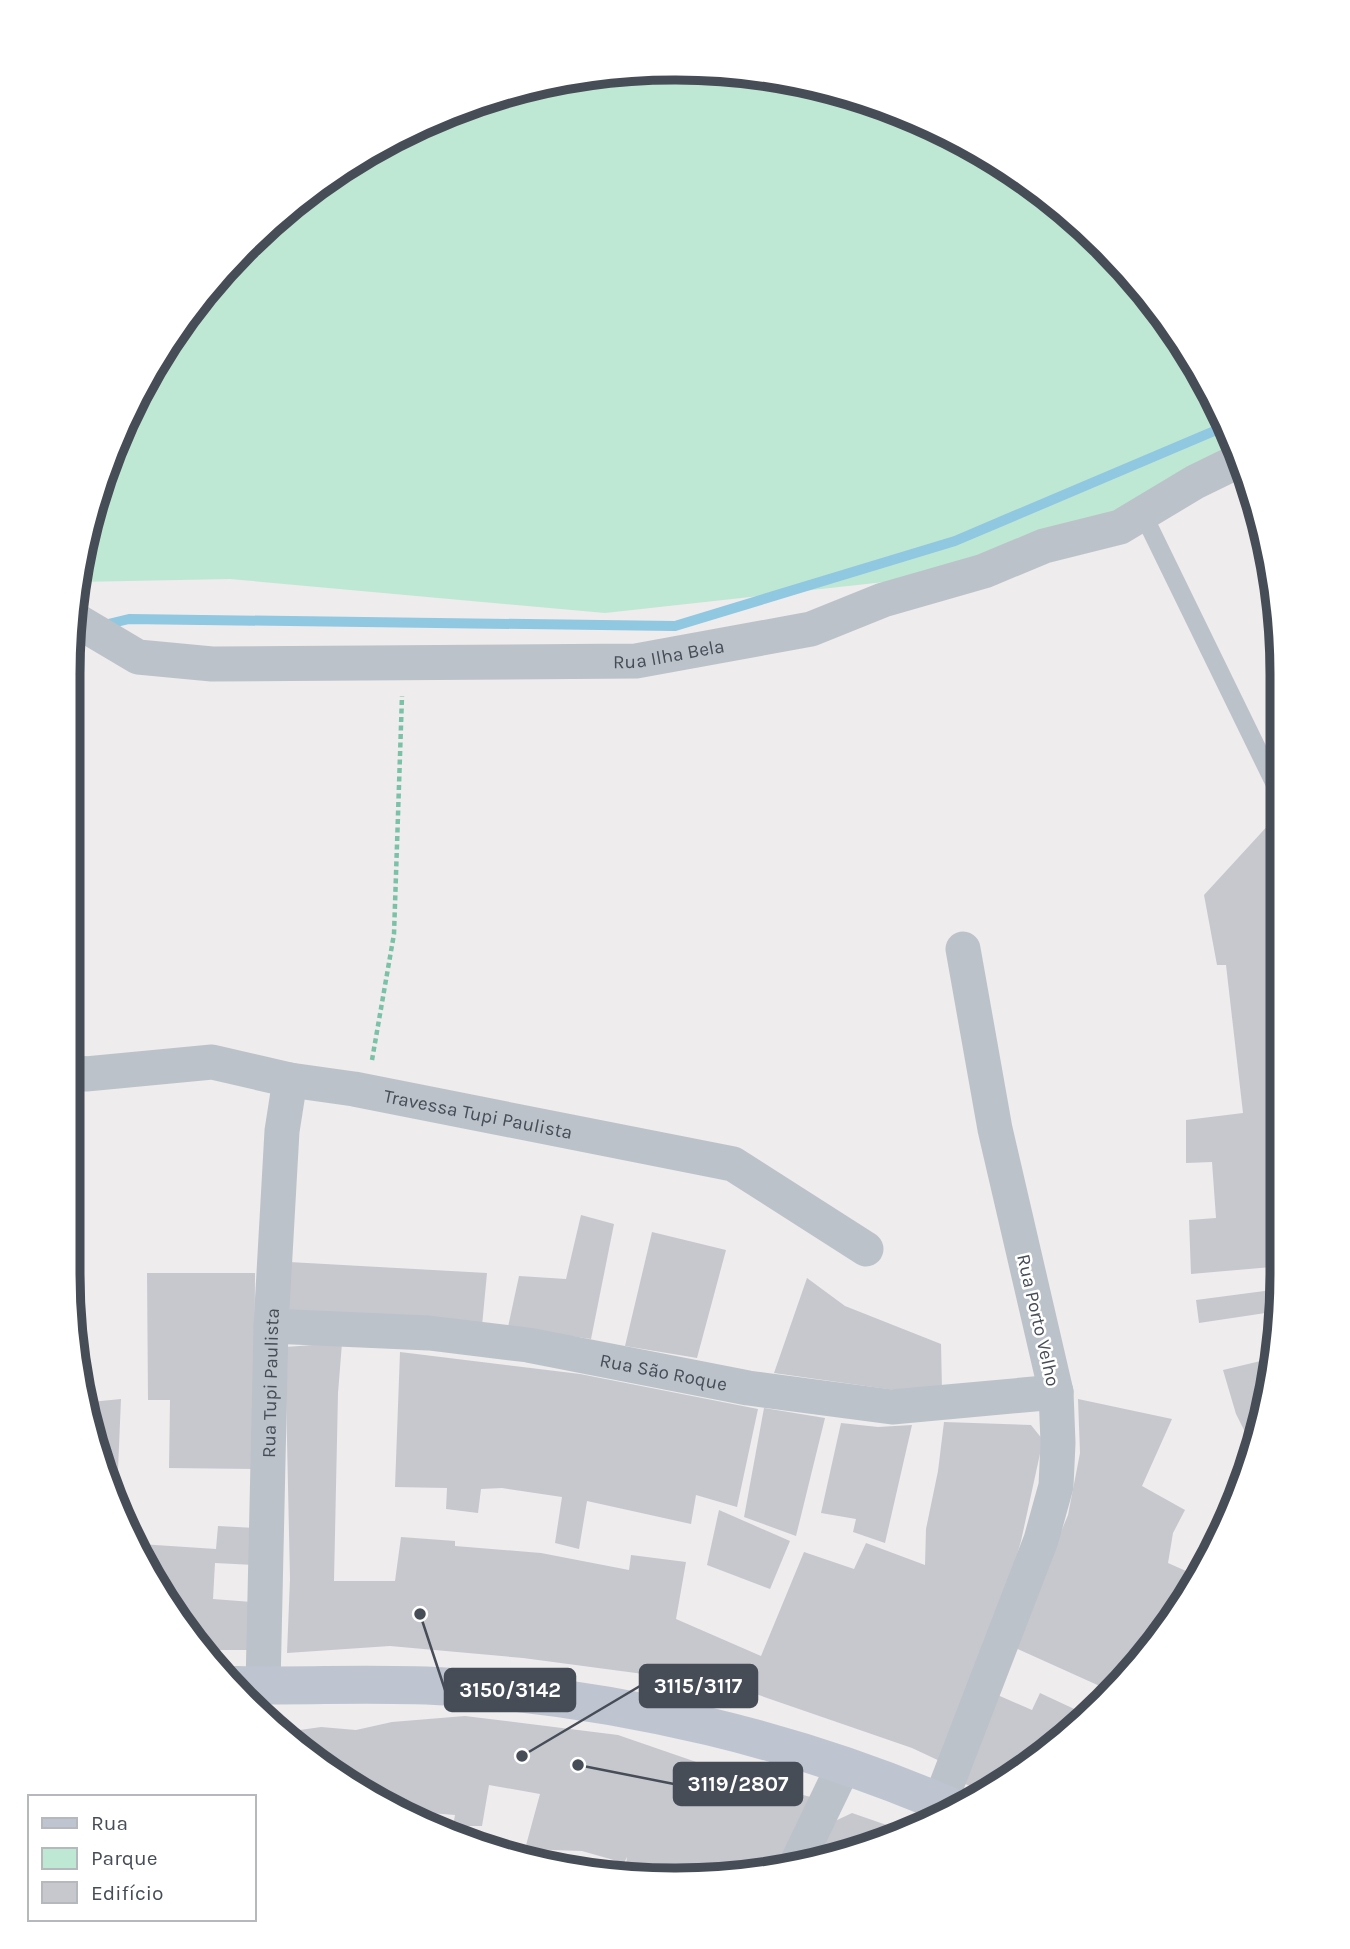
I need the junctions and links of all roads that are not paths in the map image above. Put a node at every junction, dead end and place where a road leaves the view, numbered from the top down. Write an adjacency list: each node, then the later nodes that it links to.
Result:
1 (1231, 465): 2 (street, Rua Ilha Bela)
2 (1143, 514): 3 (street, Rua Ilha Bela); 4 (lane)
3 (83, 624)
4 (1270, 774)
5 (963, 949): 10 (street, Rua Porto Velho)
6 (80, 1073): 7 (street, Travessa Tupi Paulista)
7 (290, 1080): 8 (street, Travessa Tupi Paulista); 9 (street, Rua Tupi Paulista)
8 (866, 1249)
9 (271, 1326): 10 (street, Rua São Roque); 11 (street, Rua Tupi Paulista)
10 (1056, 1392): 14 (street, Rua Porto Velho)
11 (252, 1691)
12 (255, 1694): 13 (main road)
13 (844, 1765): 15 (main road); 16 (street)
14 (949, 1801)
15 (944, 1804)
16 (801, 1855)

